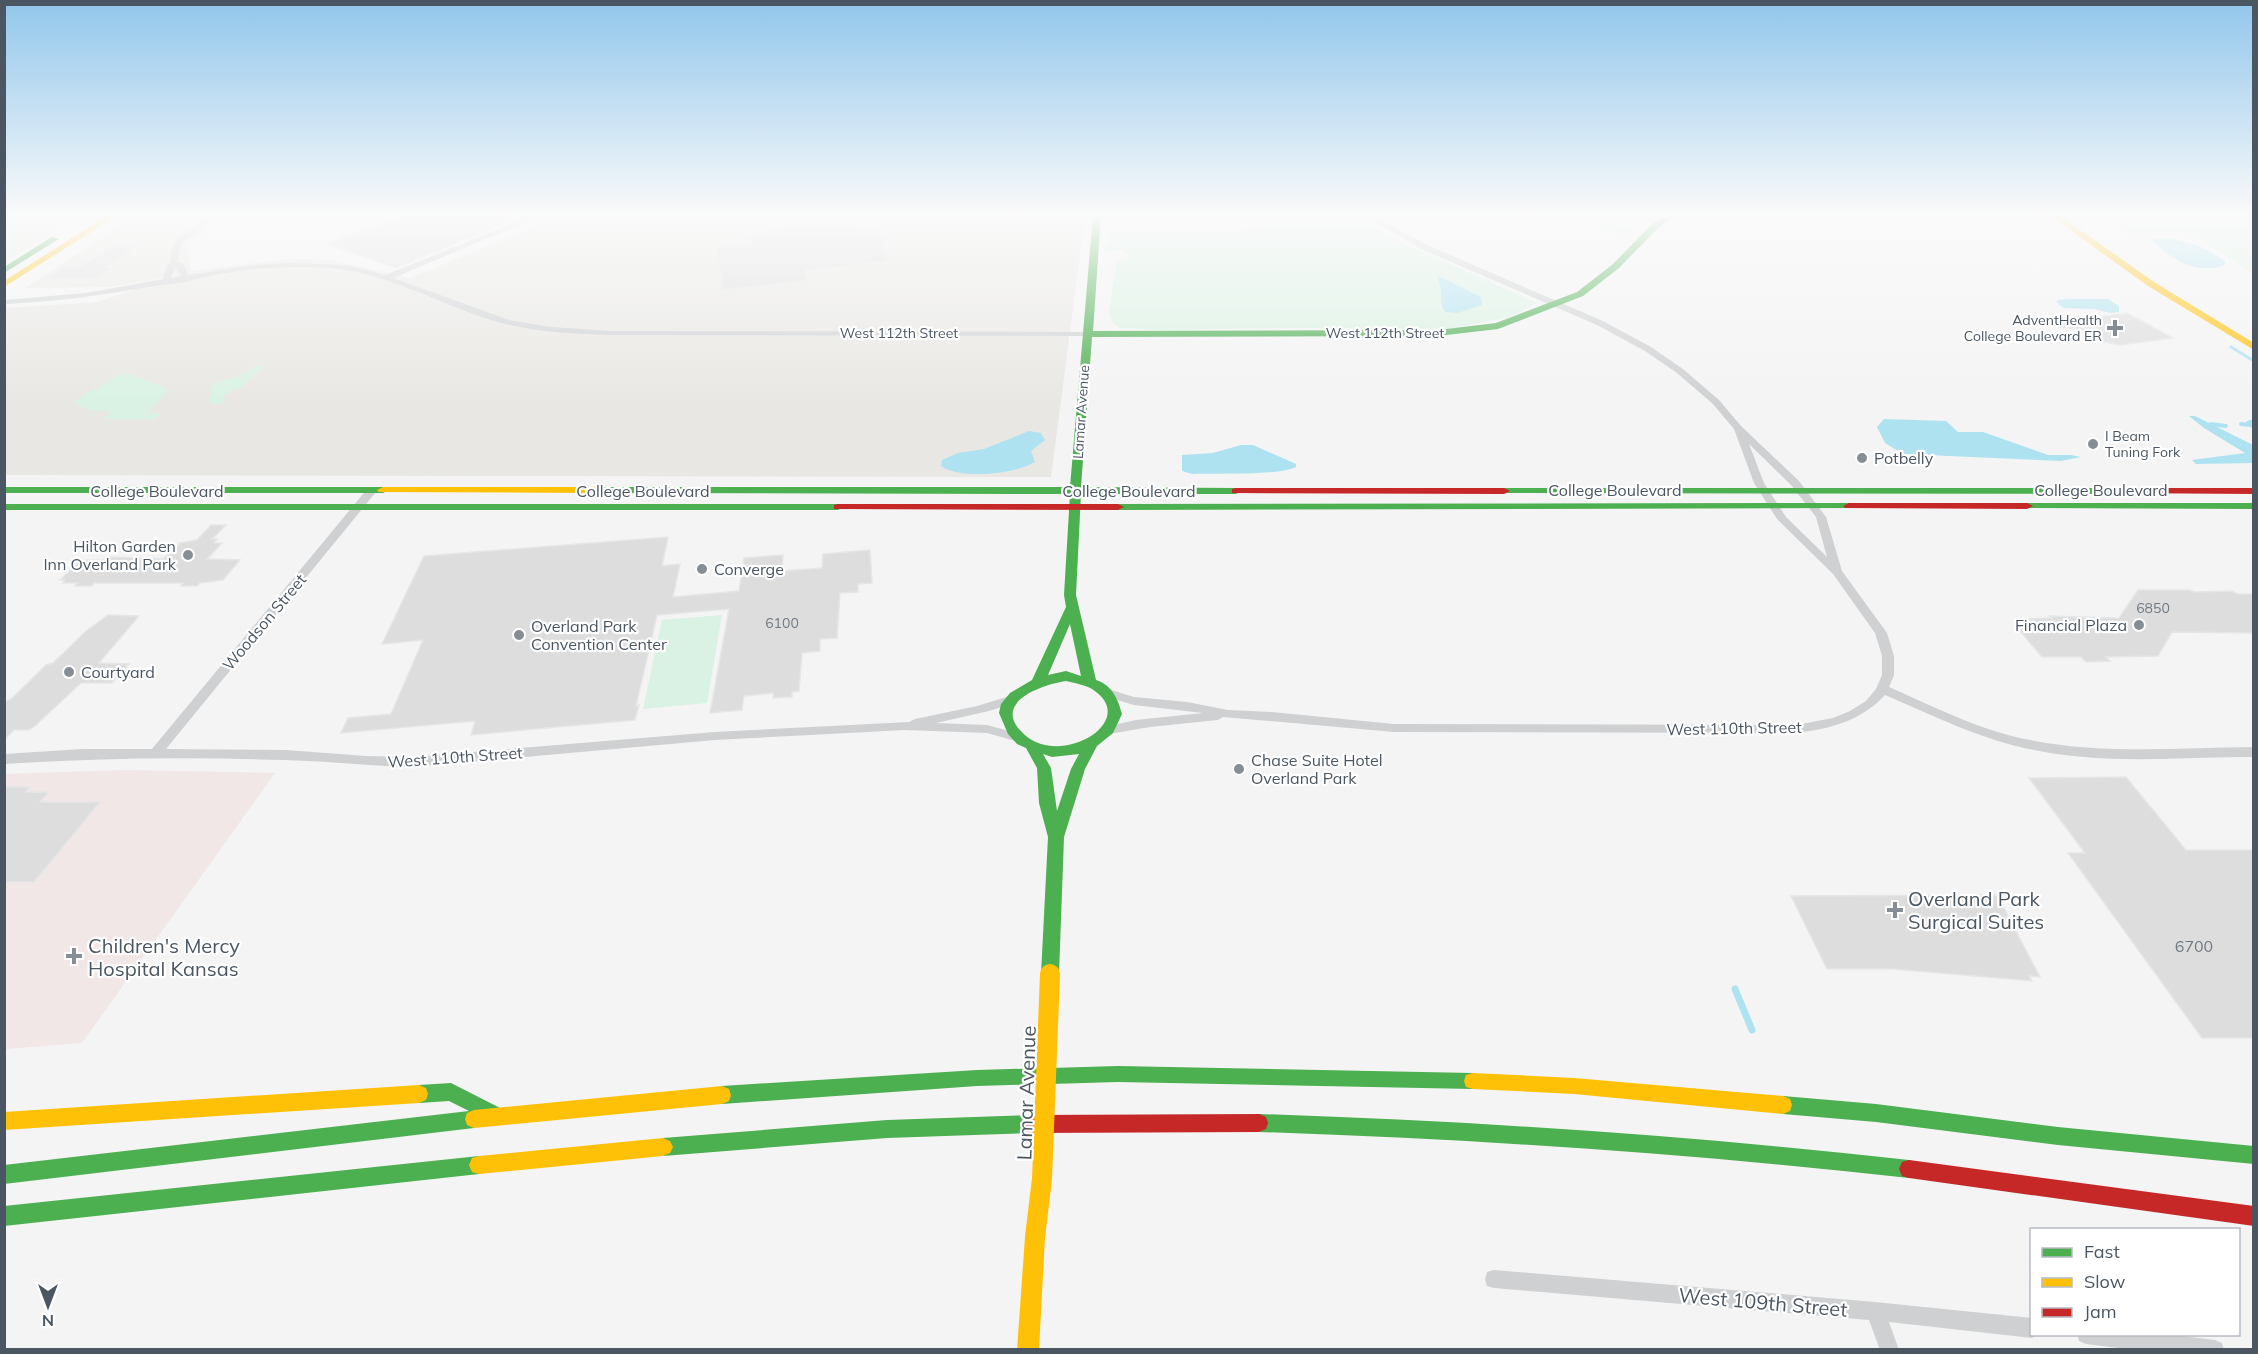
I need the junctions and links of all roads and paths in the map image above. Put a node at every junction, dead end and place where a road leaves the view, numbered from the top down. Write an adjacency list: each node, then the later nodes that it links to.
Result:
1 (167, 278): 10 (street)
2 (191, 278): 9 (street, West 112th Street)
3 (385, 278): 15 (street, West 112th Street)
4 (1092, 278): 15 (main road, Lamar Avenue)
5 (1498, 278): 14 (street)
6 (1602, 278): 14 (main road, West 112th Street)
7 (2143, 278): 17 (main road)
8 (2164, 278): 16 (main road)
9 (186, 279): 10 (street, West 112th Street)
10 (166, 282): 11 (street, West 112th Street)
11 (103, 292): 12 (street, West 112th Street); 13 (street, West 112th Street)
12 (4, 294)
13 (4, 302)
14 (1557, 303): 15 (main road, West 112th Street); 18 (street)
15 (1087, 333): 21 (main road, Lamar Avenue)
16 (2253, 333)
17 (2253, 347)
18 (1738, 428): 22 (street); 23 (street)
19 (4, 490): 20 (main road, College Boulevard)
20 (372, 490): 21 (main road, College Boulevard); 29 (street, Woodson Street)
21 (1075, 490): 22 (main road, College Boulevard); 30 (main road, Lamar Avenue)
22 (1764, 490): 23 (main road, College Boulevard); 25 (street)
23 (1800, 490): 24 (main road, College Boulevard); 26 (street)
24 (2253, 491)
25 (1774, 506): 26 (main road, College Boulevard); 30 (main road, College Boulevard); 31 (street)
26 (1812, 506): 27 (main road, College Boulevard); 31 (street)
27 (2253, 506)
28 (4, 507): 29 (main road, College Boulevard)
29 (356, 507): 30 (main road, College Boulevard); 43 (street, Woodson Street)
30 (1074, 508): 32 (main road, Lamar Avenue)
31 (1837, 572): 35 (street)
32 (1070, 610): 33 (main road, Lamar Avenue); 34 (main road, Lamar Avenue)
33 (1038, 681): 34 (main road); 37 (main road)
34 (1089, 681): 36 (main road)
35 (1882, 689): 38 (street, West 110th Street); 44 (street)
36 (1108, 693): 38 (street, West 110th Street); 40 (main road)
37 (1013, 699): 39 (street, West 110th Street); 41 (main road)
38 (1228, 714): 40 (street, West 110th Street)
39 (905, 726): 41 (street, West 110th Street); 43 (street, West 110th Street)
40 (1109, 730): 42 (main road)
41 (1025, 742): 42 (main road); 46 (main road, Lamar Avenue)
42 (1092, 743): 46 (main road, Lamar Avenue)
43 (155, 753): 45 (street, West 110th Street)
44 (2253, 753)
45 (4, 759)
46 (1056, 837): 59 (main road, Lamar Avenue, bridge)
47 (497, 1116): 48 (main road); 49 (main road); 52 (main road)
48 (4, 1121)
49 (2058, 1136): 50 (main road); 51 (main road)
50 (2253, 1155)
51 (2253, 1168)
52 (4, 1175)
53 (4, 1216): 54 (main road)
54 (2253, 1216)
55 (1494, 1279): 56 (street, West 109th Street)
56 (1875, 1311): 57 (street, West 109th Street); 60 (street)
57 (2030, 1328)
58 (2095, 1336): 61 (street)
59 (1028, 1350)
60 (1890, 1350)
61 (2215, 1350)

